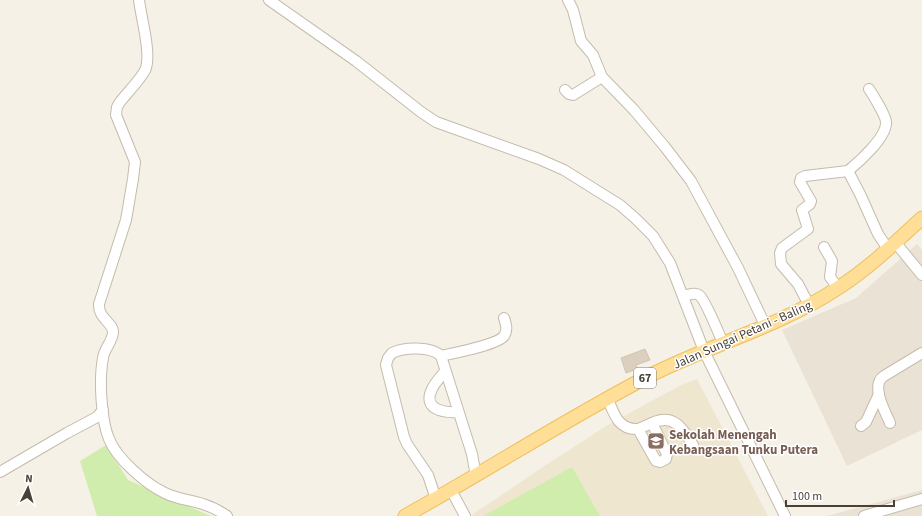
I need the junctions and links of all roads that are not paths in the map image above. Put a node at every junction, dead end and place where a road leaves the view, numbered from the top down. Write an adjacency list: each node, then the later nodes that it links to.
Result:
1 (139, 0): 24 (street)
2 (269, 0): 13 (street)
3 (568, 0): 4 (street)
4 (602, 77): 6 (street); 16 (street)
5 (869, 89): 7 (street)
6 (565, 90)
7 (848, 171): 9 (street); 14 (street)
8 (922, 218): 9 (main road, Jalan Sungai Petani - Baling / 67)
9 (892, 246): 11 (street); 12 (main road, Jalan Sungai Petani - Baling / 67)
10 (824, 247): 12 (street)
11 (922, 275)
12 (838, 288): 14 (main road, Jalan Sungai Petani - Baling / 67)
13 (683, 296): 17 (street); 18 (street)
14 (809, 305): 16 (main road, Jalan Sungai Petani - Baling / 67)
15 (504, 318): 20 (street)
16 (765, 325): 17 (main road, Jalan Sungai Petani - Baling / 67)
17 (723, 343): 18 (main road, Jalan Sungai Petani - Baling / 67)
18 (704, 351): 23 (main road, Jalan Sungai Petani - Baling / 67); 40 (street)
19 (922, 353): 22 (street)
20 (441, 356): 21 (street); 34 (street)
21 (446, 371): 25 (street); 25 (street)
22 (879, 394): 27 (street); 28 (street)
23 (608, 399): 29 (street); 32 (main road, Jalan Sungai Petani - Baling / 67)
24 (102, 410): 31 (street); 37 (street)
25 (458, 412): 32 (street)
26 (652, 423): 29 (street); 29 (street); 30 (street)
27 (890, 423)
28 (861, 426)
29 (638, 429)
30 (693, 445)
31 (0, 472)
32 (476, 476): 33 (main road, Jalan Sungai Petani - Baling / 67)
33 (451, 490): 34 (main road, Jalan Sungai Petani - Baling / 67); 39 (street)
34 (436, 499): 38 (main road, Jalan Sungai Petani - Baling / 67)
35 (922, 500): 36 (street)
36 (891, 512): 41 (street)
37 (228, 516)
38 (405, 516)
39 (464, 516)
40 (785, 516)
41 (864, 516)

